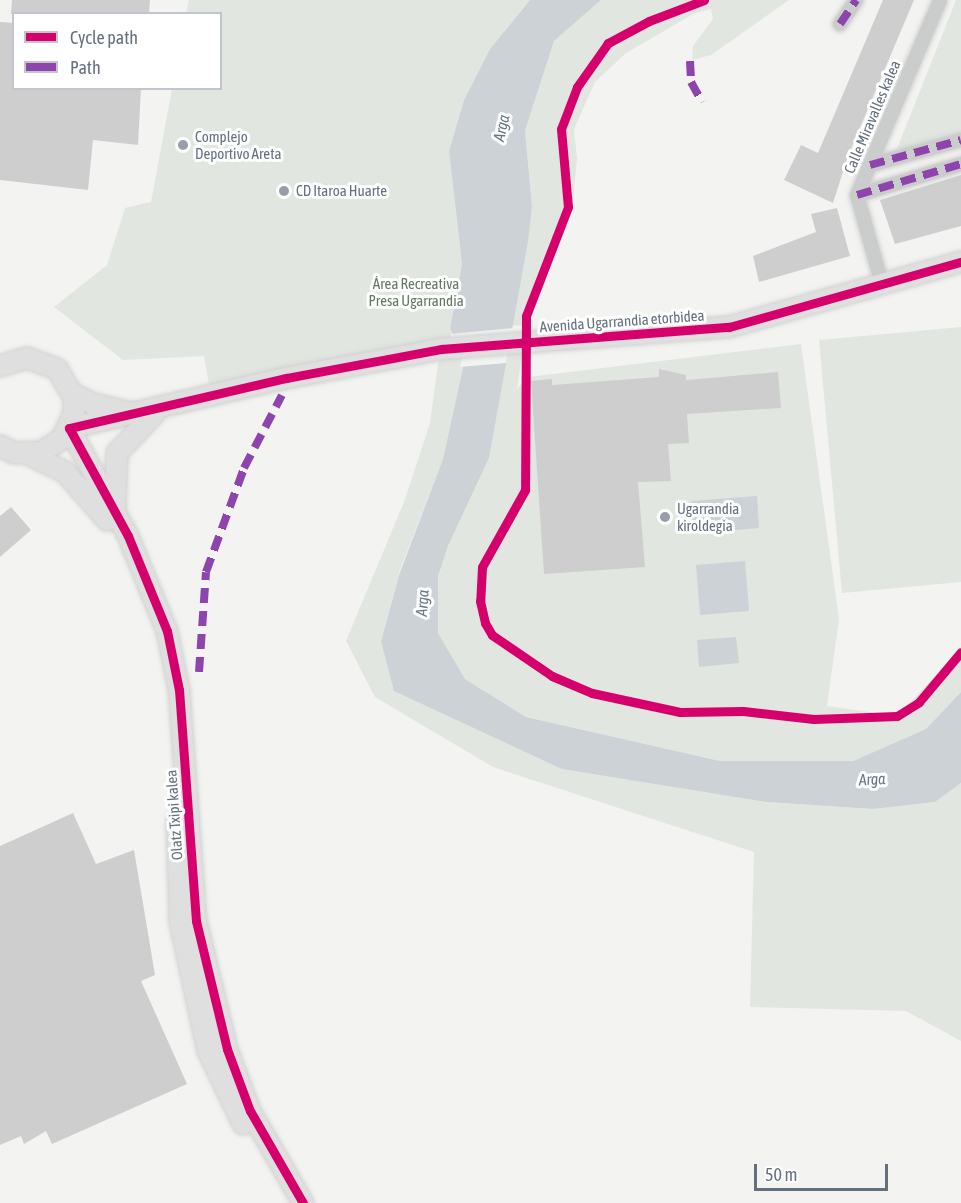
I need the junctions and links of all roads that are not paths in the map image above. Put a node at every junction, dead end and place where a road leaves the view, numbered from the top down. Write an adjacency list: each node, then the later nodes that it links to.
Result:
1 (940, 0): 6 (street, Calle Miravalles kalea)
2 (851, 4): 3 (street)
3 (840, 24)
4 (961, 140): 6 (street)
5 (961, 164): 7 (street)
6 (870, 165): 7 (street, Calle Miravalles kalea)
7 (857, 195): 9 (street, Calle Miravalles kalea)
8 (961, 262): 9 (street, Avenida Ugarrandia etorbidea)
9 (882, 284): 12 (street, Avenida Ugarrandia etorbidea)
10 (4, 361): 11 (street)
11 (72, 393): 12 (street, Avenida Ugarrandia etorbidea); 13 (street)
12 (150, 412): 13 (street, Avenida Ugarrandia etorbidea); 15 (street)
13 (69, 428): 14 (street); 15 (street, Olatz Txipi kalea)
14 (9, 451): 16 (street, Olatz Txipi kalea)
15 (115, 512): 17 (street, Olatz Txipi kalea)
16 (290, 1203)
17 (303, 1203)

